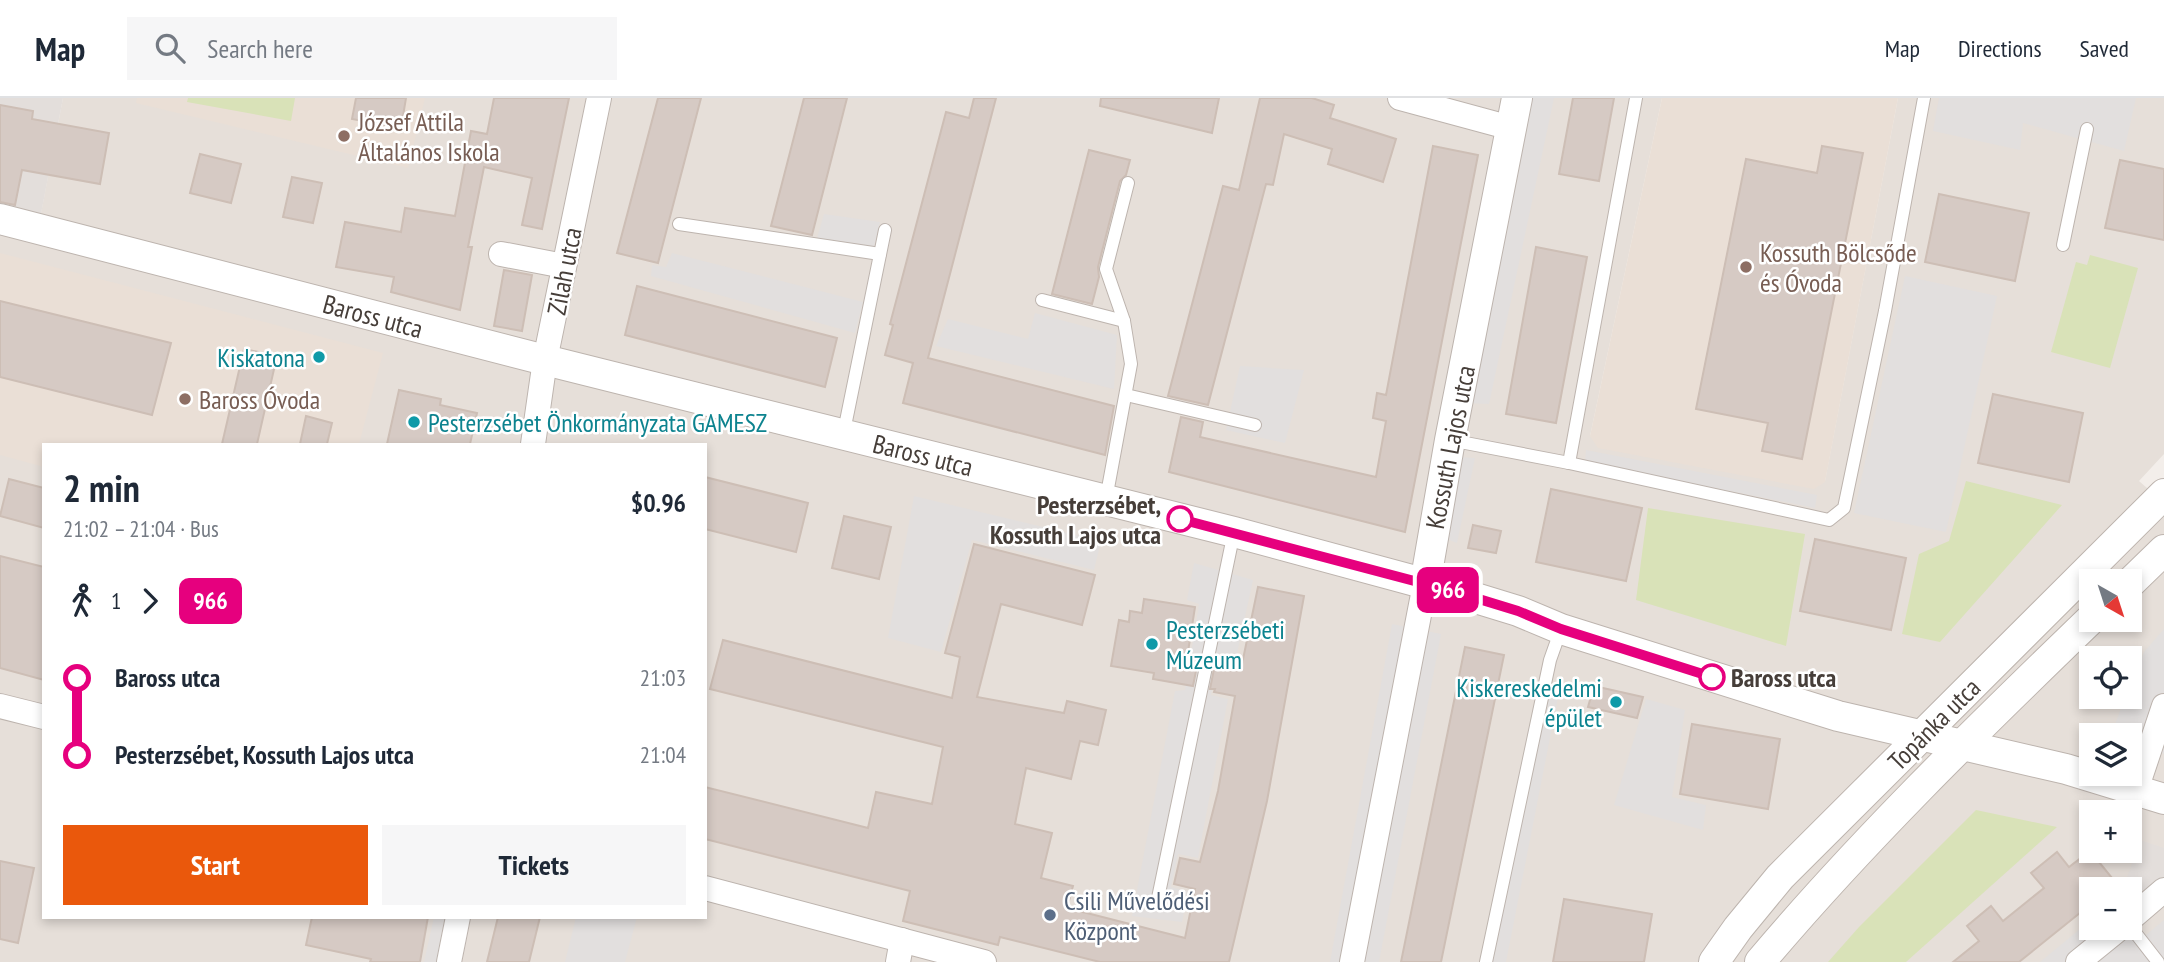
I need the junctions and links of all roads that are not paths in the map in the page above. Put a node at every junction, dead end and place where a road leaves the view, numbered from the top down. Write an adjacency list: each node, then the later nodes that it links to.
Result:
1 (599, 98): 15 (street, Zilah utca)
2 (1400, 98): 6 (street)
3 (1517, 98): 6 (street, Kossuth Lajos utca)
4 (1636, 98): 24 (lane)
5 (1924, 98): 24 (lane)
6 (1511, 128): 22 (street, Kossuth Lajos utca)
7 (2087, 130): 12 (lane)
8 (1128, 183): 17 (lane)
9 (0, 219): 18 (street, Baross utca)
10 (679, 224): 14 (lane)
11 (885, 230): 14 (lane)
12 (2063, 245)
13 (500, 254): 15 (street)
14 (880, 254): 21 (lane)
15 (564, 266): 18 (street, Zilah utca)
16 (1042, 300): 17 (lane)
17 (1124, 321): 19 (lane)
18 (545, 360): 21 (street, Baross utca); 23 (street, Zilah utca)
19 (1126, 395): 20 (lane); 26 (lane)
20 (1255, 425)
21 (844, 436): 26 (street, Baross utca)
22 (1450, 440): 24 (lane); 30 (street, Kossuth Lajos utca)
23 (533, 443)
24 (1569, 463)
25 (2164, 494): 36 (street, Topánka utca)
26 (1106, 500): 27 (street, Baross utca)
27 (1234, 532): 30 (street, Baross utca); 41 (lane)
28 (2164, 550): 29 (street)
29 (2142, 571)
30 (1425, 584): 31 (street, Baross utca); 49 (street, Kossuth Lajos utca)
31 (1561, 629): 36 (street, Baross utca); 50 (lane)
32 (2079, 632): 37 (street, Topánka utca)
33 (0, 706): 35 (street)
34 (2164, 706): 38 (street)
35 (42, 716)
36 (1920, 736): 37 (street, Baross utca); 51 (street, Topánka utca)
37 (1963, 744): 38 (street, Baross utca); 52 (street, Topánka utca)
38 (2150, 795)
39 (707, 889): 46 (street)
40 (2164, 890): 42 (street)
41 (1158, 898)
42 (2142, 909)
43 (458, 919): 47 (street)
44 (2105, 940): 53 (street)
45 (2141, 940): 54 (lane)
46 (900, 951): 48 (street)
47 (449, 962)
48 (984, 962)
49 (1352, 962)
50 (1486, 962)
51 (1714, 962)
52 (1760, 962)
53 (2078, 962)
54 (2158, 962)

